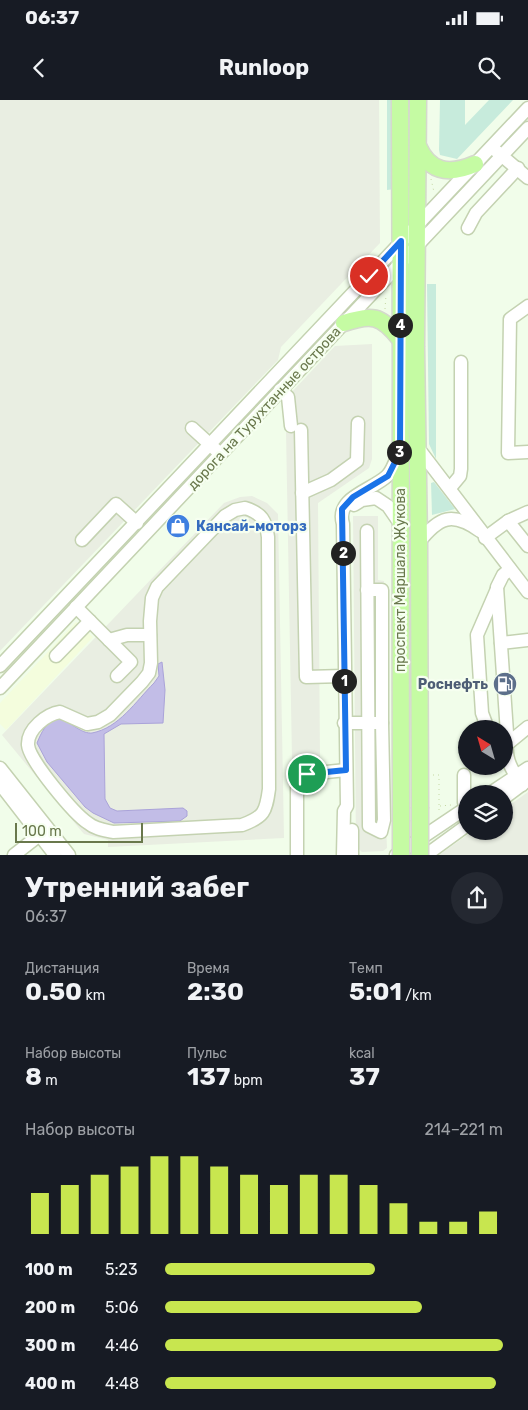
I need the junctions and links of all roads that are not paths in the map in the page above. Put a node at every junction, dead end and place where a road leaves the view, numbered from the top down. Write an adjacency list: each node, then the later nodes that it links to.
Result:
1 (400, 100): 15 (main road, проспект Маршала Жукова)
2 (418, 100): 5 (main road, проспект Маршала Жукова)
3 (526, 114): 6 (street, дорога на Турухтанные острова)
4 (528, 128): 7 (street, дорога на Турухтанные острова)
5 (418, 146): 8 (main road); 13 (main road, проспект Маршала Жукова)
6 (492, 146): 7 (street); 8 (street, дорога на Турухтанные острова)
7 (502, 155): 9 (street); 11 (street, дорога на Турухтанные острова)
8 (475, 164): 13 (street, дорога на Турухтанные острова)
9 (518, 168): 10 (street); 12 (street)
10 (528, 178)
11 (463, 196): 12 (street); 16 (street, дорога на Турухтанные острова)
12 (476, 213): 14 (street)
13 (418, 224): 15 (street, дорога на Турухтанные острова); 16 (main road, проспект Маршала Жукова)
14 (473, 227)
15 (401, 241): 17 (main road, проспект Маршала Жукова); 25 (street, дорога на Турухтанные острова)
16 (418, 243): 17 (street, дорога на Турухтанные острова); 26 (main road, проспект Маршала Жукова)
17 (401, 262): 19 (street, дорога на Турухтанные острова); 20 (main road, проспект Маршала Жукова)
18 (528, 306): 28 (street)
19 (344, 323): 20 (main road); 22 (street, дорога на Турухтанные острова)
20 (399, 338): 27 (main road, проспект Маршала Жукова)
21 (461, 362): 30 (street)
22 (280, 390): 29 (street, дорога на Турухтанные острова); 31 (street)
23 (358, 424): 31 (street)
24 (192, 428): 25 (street)
25 (210, 445): 29 (street); 35 (street, дорога на Турухтанные острова)
26 (418, 448): 30 (street); 40 (main road, проспект Маршала Жукова)
27 (400, 452): 34 (main road, проспект Маршала Жукова); 36 (street)
28 (528, 452)
29 (220, 454): 46 (street, дорога на Турухтанные острова)
30 (450, 488): 38 (street)
31 (302, 493): 55 (street)
32 (528, 512): 33 (street)
33 (508, 521): 38 (street); 41 (street)
34 (399, 522): 36 (street); 83 (main road, проспект Маршала Жукова, bridge)
35 (137, 523): 39 (street); 53 (street, дорога на Турухтанные острова)
36 (343, 524): 55 (street)
37 (367, 531): 44 (street)
38 (483, 535): 40 (street); 42 (street)
39 (82, 540)
40 (419, 542): 84 (main road, проспект Маршала Жукова, bridge)
41 (528, 546)
42 (510, 569): 43 (street); 45 (street)
43 (498, 587): 51 (street); 57 (street)
44 (367, 590): 59 (street); 61 (street)
45 (528, 592)
46 (76, 607): 47 (street); 56 (street, дорога на Турухтанные острова)
47 (90, 621): 49 (street); 52 (street)
48 (150, 634): 48 (street); 49 (street)
49 (109, 640): 54 (street)
50 (528, 640): 51 (street)
51 (501, 643): 58 (street)
52 (56, 656)
53 (0, 666)
54 (117, 676)
55 (344, 676): 60 (street)
56 (0, 688)
57 (485, 720)
58 (504, 720)
59 (368, 722): 60 (street); 61 (street); 61 (street)
60 (344, 723): 67 (street)
61 (382, 723)
62 (528, 728): 63 (street)
63 (513, 743)
64 (513, 765): 69 (street)
65 (0, 768): 74 (street)
66 (528, 768): 69 (street)
67 (346, 770): 72 (street); 79 (street)
68 (464, 775): 71 (street)
69 (522, 781)
70 (0, 784): 74 (street)
71 (464, 785)
72 (347, 806): 80 (street); 81 (street)
73 (458, 812): 82 (street)
74 (44, 832): 76 (street); 77 (street); 78 (street)
75 (458, 832): 85 (street)
76 (14, 855)
77 (55, 855)
78 (69, 855)
79 (297, 855)
80 (343, 855)
81 (353, 855)
82 (396, 855)
83 (401, 855)
84 (420, 855)
85 (426, 855)

